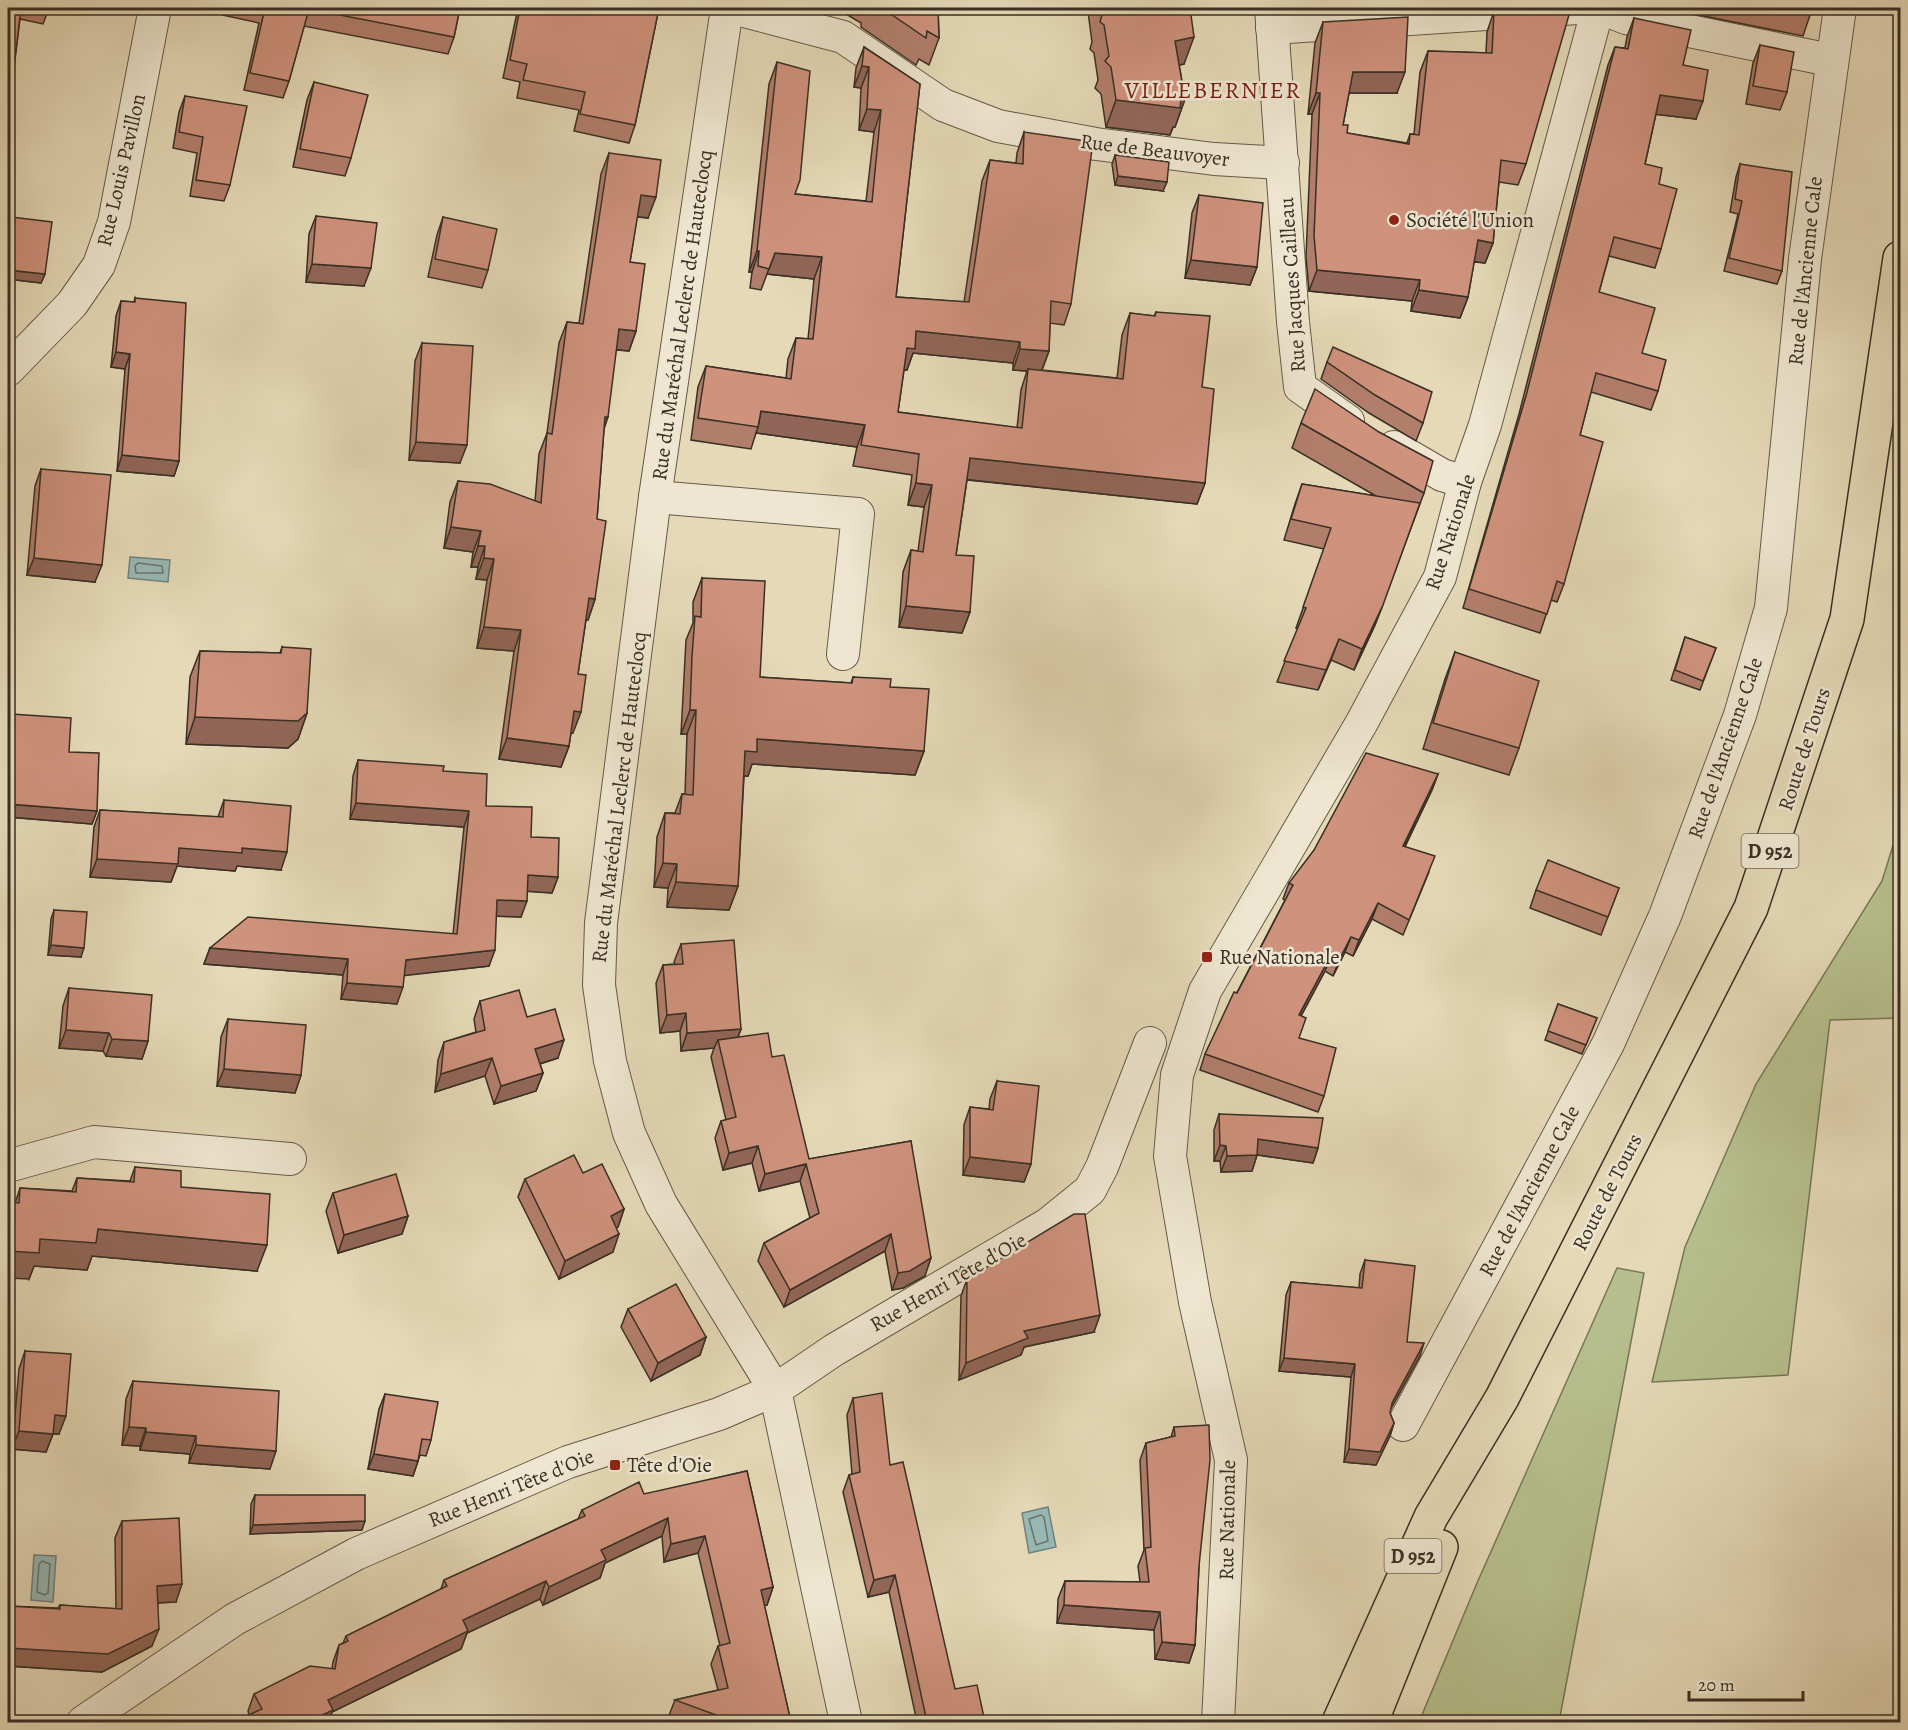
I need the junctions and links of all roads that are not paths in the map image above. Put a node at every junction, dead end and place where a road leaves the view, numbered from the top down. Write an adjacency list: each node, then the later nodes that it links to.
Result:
1 (155, 8): 11 (street, Rue Louis Pavillon)
2 (727, 8): 13 (street, Rue du Maréchal Leclerc de Hauteclocq)
3 (732, 8): 9 (street, Rue de Beauvoyer)
4 (1578, 8): 7 (street)
5 (1599, 8): 8 (street); 12 (street, Rue Nationale)
6 (1840, 8): 8 (street, Rue de l'Ancienne Cale)
7 (1272, 18): 9 (street, Rue Jacques Cailleau)
8 (1830, 60): 20 (street, Rue de l'Ancienne Cale)
9 (1283, 163): 12 (street, Rue Jacques Cailleau)
10 (1900, 258): 19 (main road, Route de Tours / D 952)
11 (8, 370)
12 (1465, 482): 23 (street, Rue Nationale)
13 (655, 497): 14 (street); 18 (street, Rue du Maréchal Leclerc de Hauteclocq)
14 (843, 654)
15 (1149, 1043): 18 (street, Rue Henri Tête d'Oie)
16 (290, 1159): 17 (street)
17 (8, 1166)
18 (775, 1390): 21 (street, Rue Henri Tête d'Oie); 22 (street, Rue du Maréchal Leclerc de Hauteclocq)
19 (1502, 1398): 24 (main road, Route de Tours / D 952); 25 (main road, Route de Tours / D 952)
20 (1403, 1425)
21 (83, 1722)
22 (846, 1722)
23 (1218, 1722)
24 (1339, 1722)
25 (1371, 1722)

